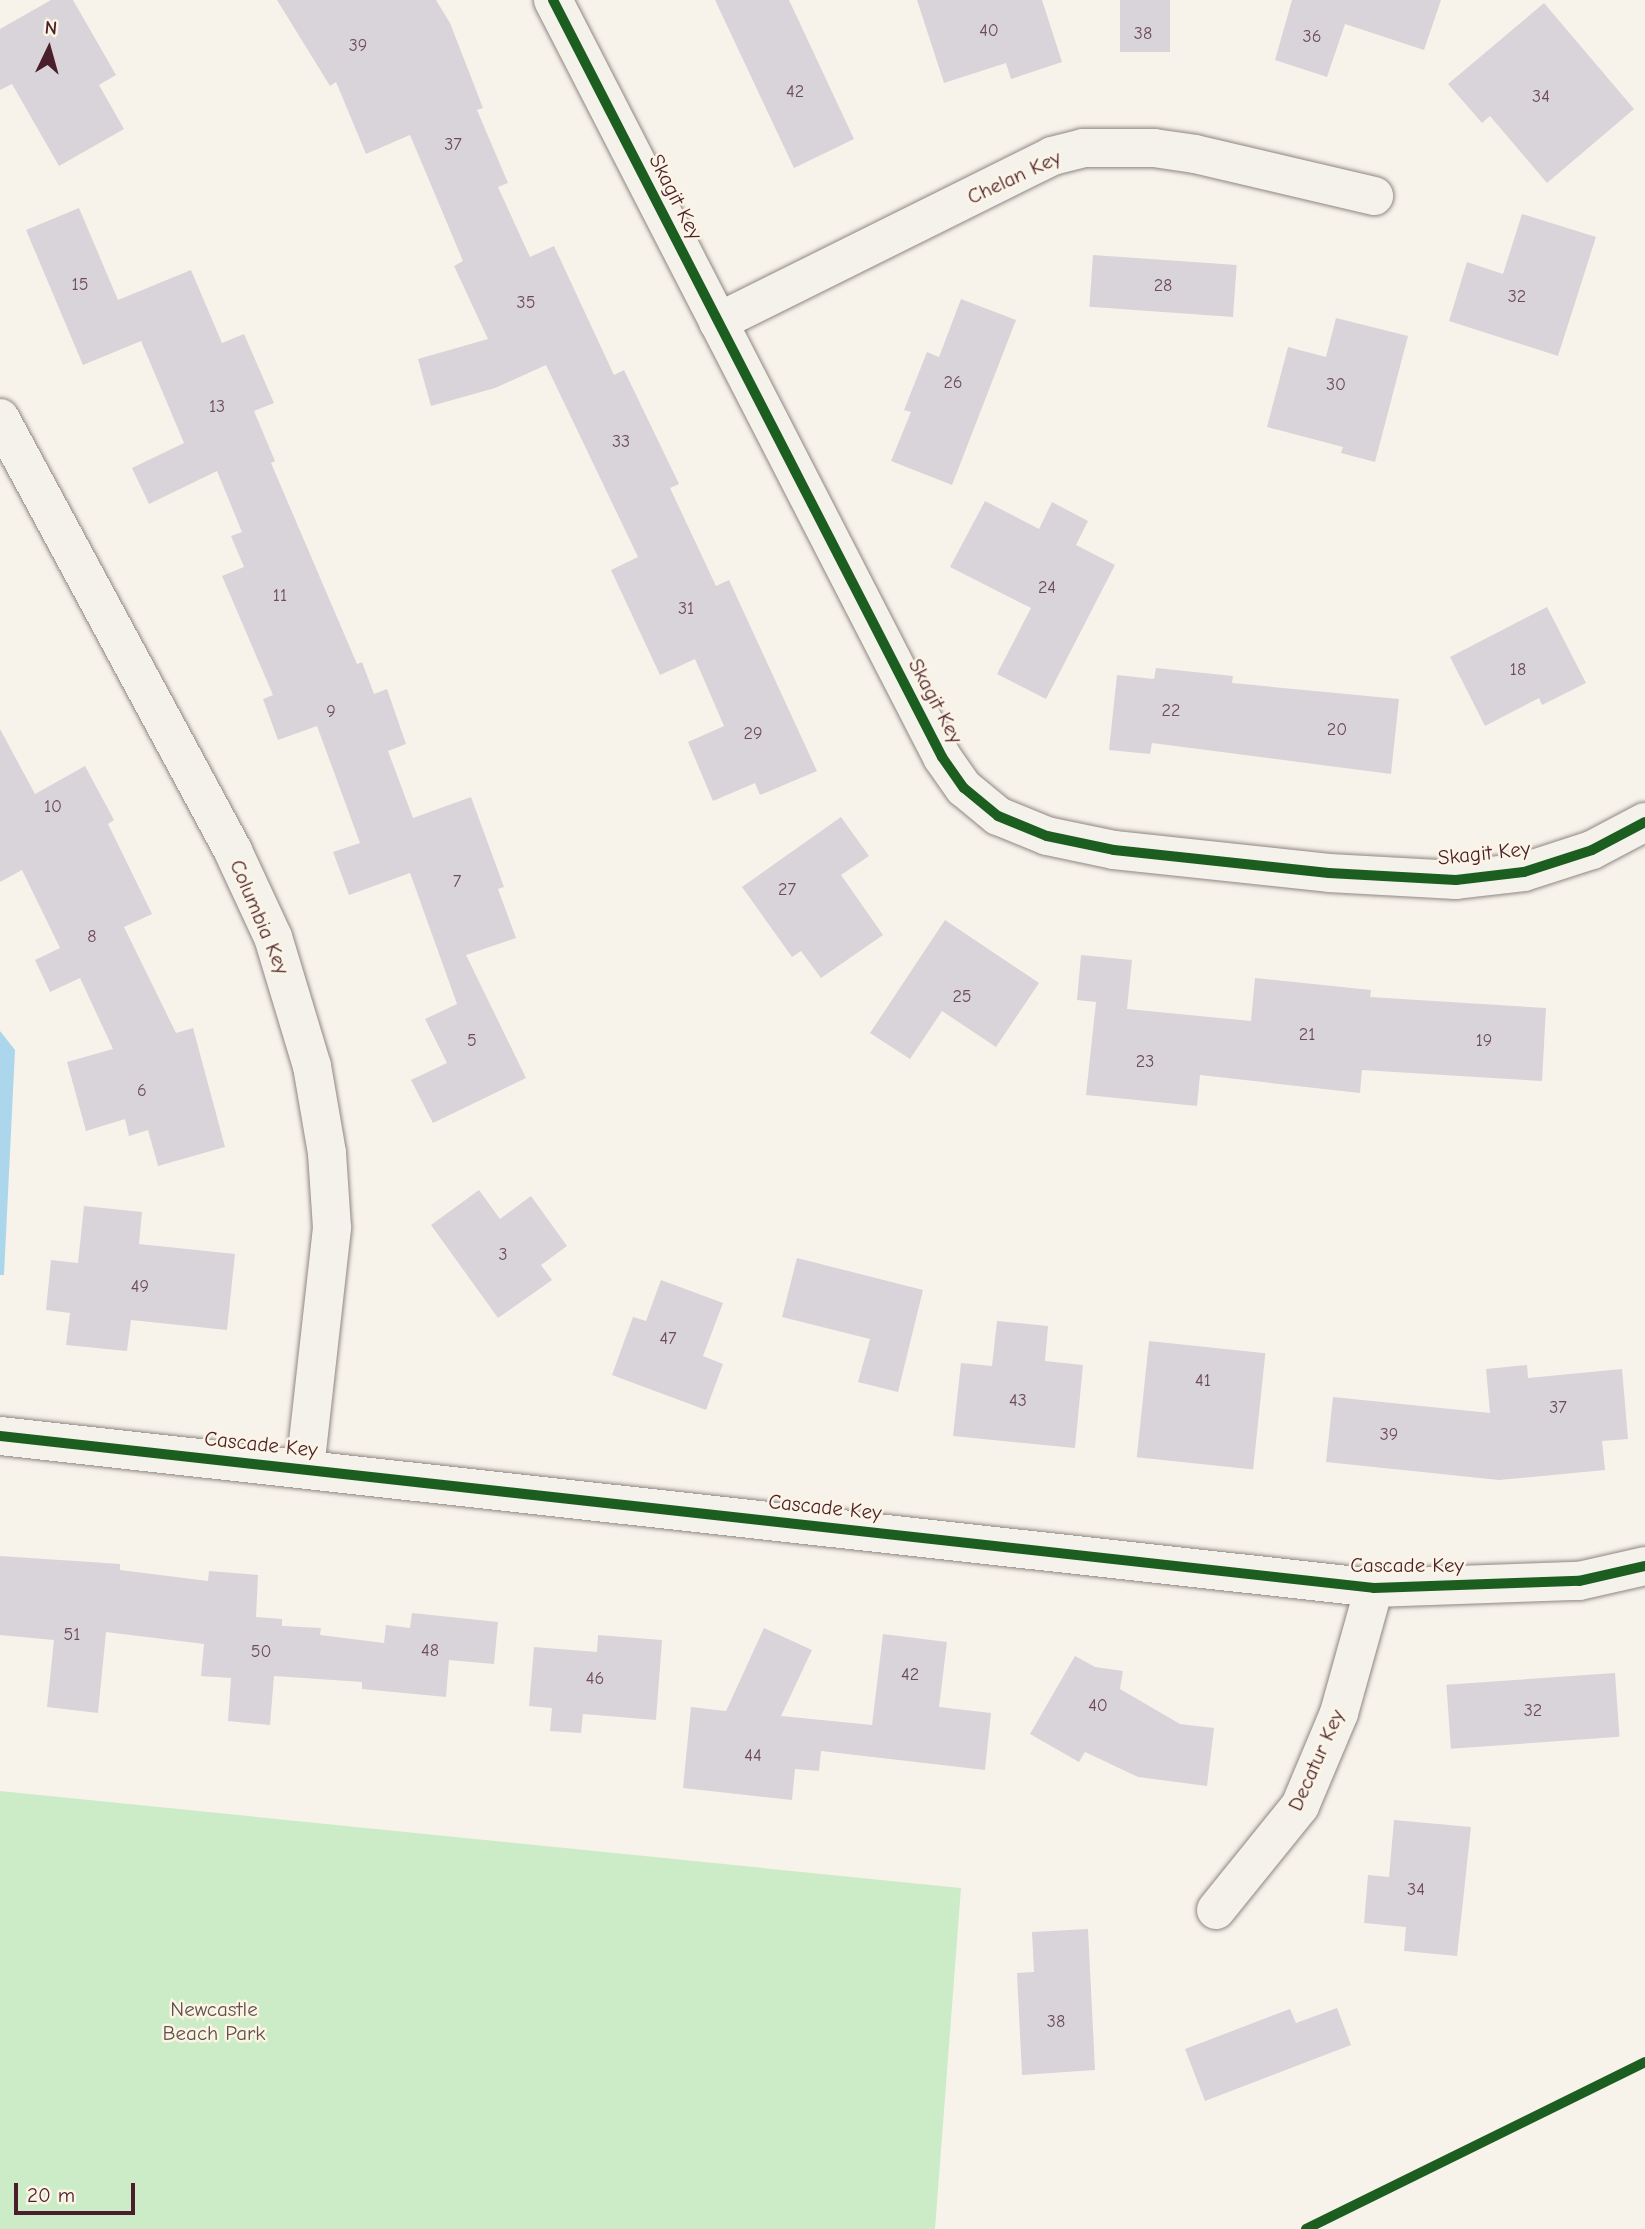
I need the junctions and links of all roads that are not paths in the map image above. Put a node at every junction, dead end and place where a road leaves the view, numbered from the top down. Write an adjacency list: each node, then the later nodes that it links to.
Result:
1 (553, 0): 3 (street, Skagit Key)
2 (1374, 196): 3 (street, Chelan Key)
3 (719, 322): 5 (street, Skagit Key)
4 (0, 418): 7 (street, Columbia Key)
5 (1645, 822)
6 (0, 1436): 7 (street, Cascade Key)
7 (305, 1468): 9 (street, Cascade Key)
8 (1645, 1566): 9 (street, Cascade Key)
9 (1374, 1588): 10 (street, Decatur Key)
10 (1216, 1910)

